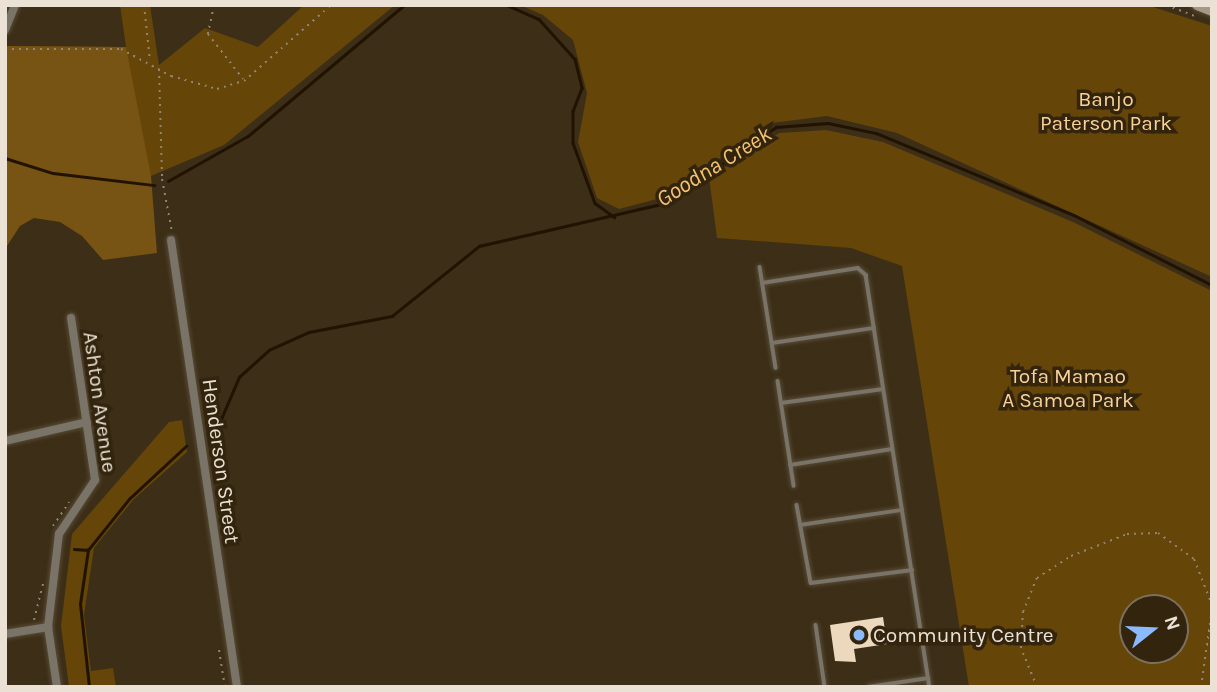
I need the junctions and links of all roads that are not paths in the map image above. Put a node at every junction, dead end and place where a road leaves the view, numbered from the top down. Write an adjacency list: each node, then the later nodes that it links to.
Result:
1 (15, 5): 4 (street)
2 (1197, 5): 3 (street)
3 (1211, 9)
4 (5, 30)
5 (170, 240): 29 (street, Henderson Street)
6 (760, 267): 7 (lane)
7 (762, 283): 9 (lane); 10 (lane)
8 (71, 318): 15 (street, Ashton Avenue)
9 (874, 328): 10 (lane); 13 (lane)
10 (772, 343): 11 (lane)
11 (776, 368)
12 (778, 381): 14 (lane)
13 (884, 388): 14 (lane); 17 (lane)
14 (781, 403): 18 (lane)
15 (87, 422): 16 (street); 25 (street, Ashton Avenue)
16 (5, 441)
17 (892, 449): 18 (lane); 21 (lane)
18 (790, 465): 19 (lane)
19 (793, 486)
20 (797, 505): 22 (lane)
21 (902, 510): 22 (lane); 23 (lane)
22 (800, 525): 23 (lane)
23 (912, 570): 27 (lane)
24 (816, 625): 30 (lane)
25 (48, 627): 26 (street); 28 (street, Ashton Avenue)
26 (5, 634)
27 (929, 678): 31 (lane); 32 (lane)
28 (57, 687)
29 (237, 687)
30 (825, 687)
31 (868, 687)
32 (930, 687)

